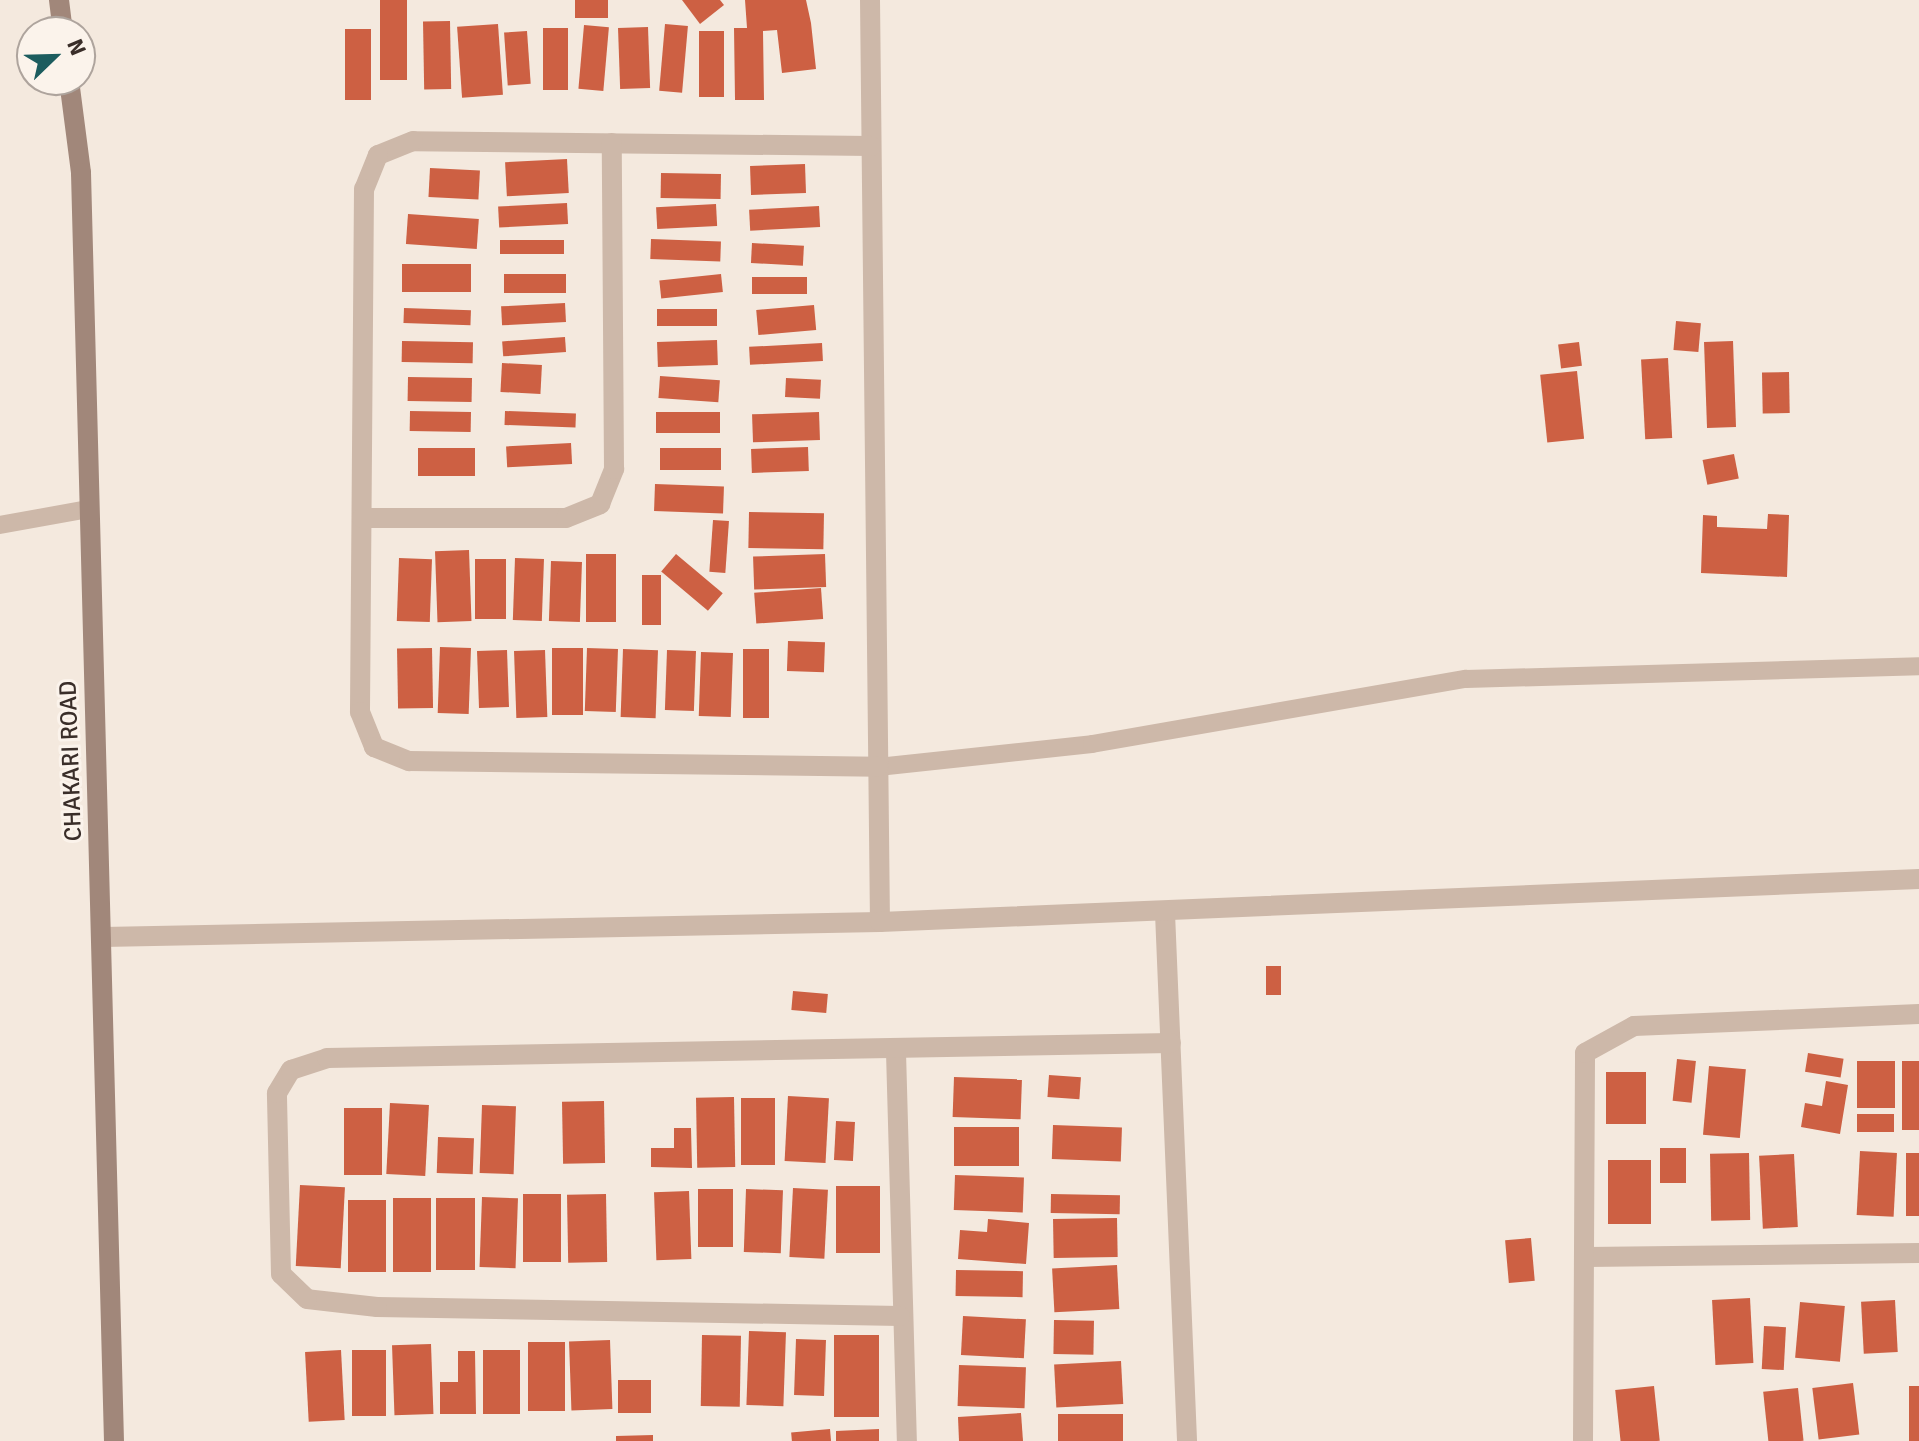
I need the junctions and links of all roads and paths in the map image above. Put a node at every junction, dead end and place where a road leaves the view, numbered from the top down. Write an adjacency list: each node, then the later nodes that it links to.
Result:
1 (870, 0): 4 (street)
2 (71, 96): 5 (main road, CHAKARI ROAD)
3 (612, 143): 4 (street); 6 (street); 6 (street)
4 (871, 146): 9 (street)
5 (88, 509): 7 (lane); 13 (main road, CHAKARI ROAD)
6 (362, 518): 9 (street)
7 (0, 525)
8 (1919, 666): 9 (lane)
9 (878, 767): 12 (street)
10 (1919, 879): 11 (street)
11 (1165, 913): 12 (street); 15 (street)
12 (880, 922): 13 (street)
13 (103, 937): 20 (main road, CHAKARI ROAD)
14 (1919, 1014): 18 (street)
15 (1171, 1043): 16 (street); 22 (street)
16 (896, 1052): 19 (street); 19 (street)
17 (1919, 1253): 18 (street)
18 (1587, 1257): 23 (street)
19 (900, 1316): 21 (street)
20 (114, 1441)
21 (907, 1441)
22 (1187, 1441)
23 (1583, 1441)

